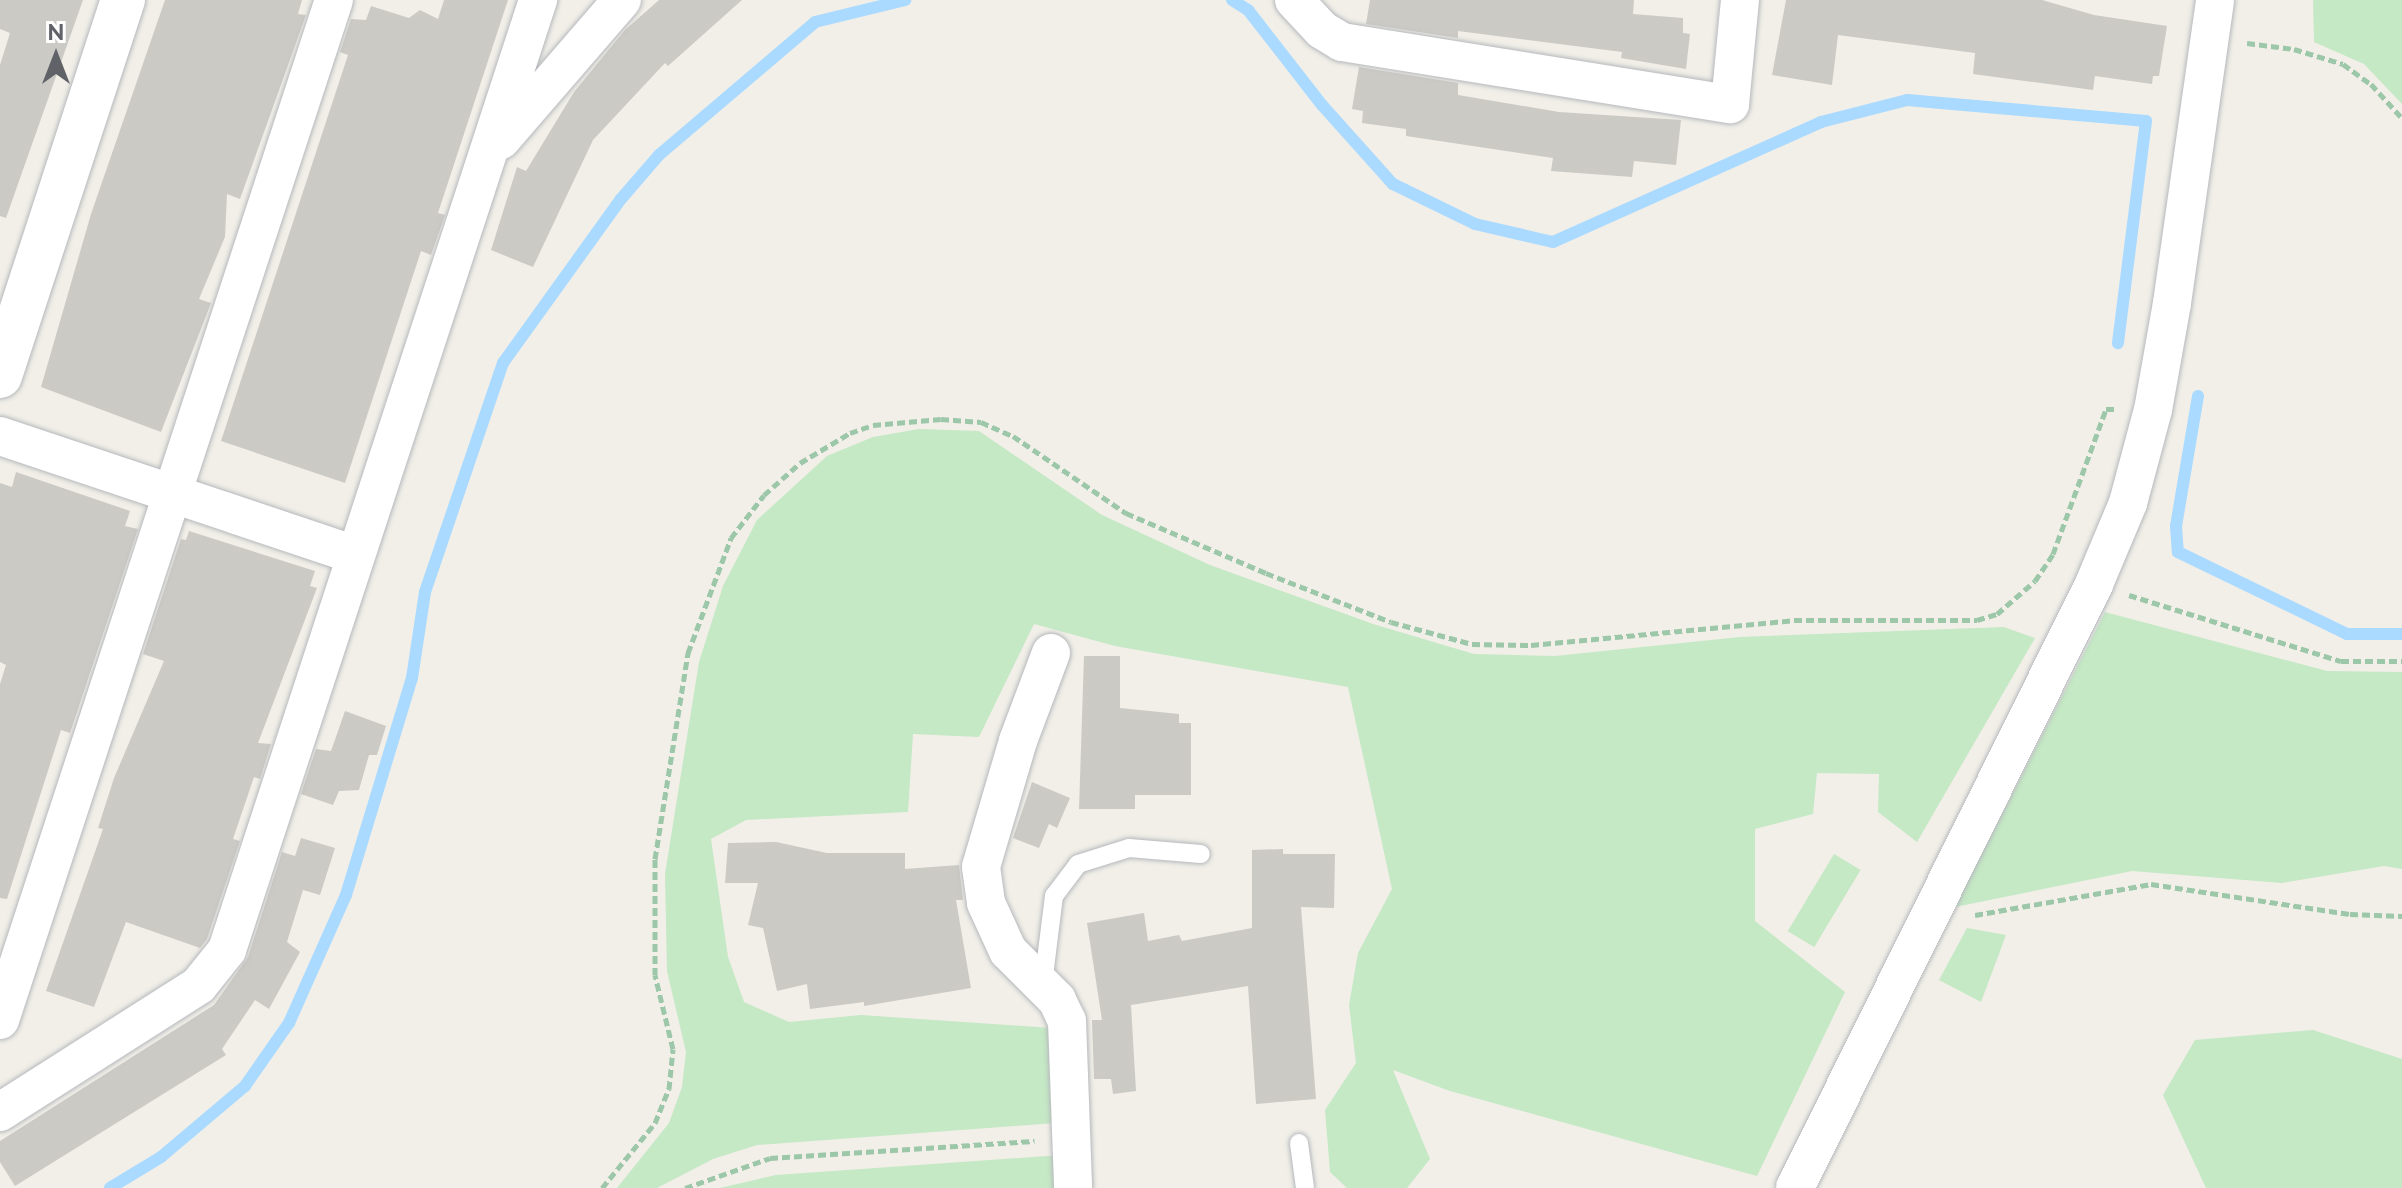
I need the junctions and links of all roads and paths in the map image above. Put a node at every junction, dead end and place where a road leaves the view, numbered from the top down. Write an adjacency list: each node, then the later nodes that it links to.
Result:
1 (123, 0): 10 (street)
2 (334, 0): 13 (street)
3 (538, 0): 9 (street)
4 (622, 0): 9 (street)
5 (1294, 0): 6 (street)
6 (1740, 0)
7 (2214, 9): 8 (path); 11 (street)
8 (2402, 118)
9 (483, 165): 14 (street)
10 (0, 376)
11 (2153, 410): 15 (street); 26 (path)
12 (0, 436): 13 (street)
13 (175, 494): 14 (street); 22 (street)
14 (355, 555): 23 (street)
15 (2094, 584): 17 (path); 20 (street)
16 (1051, 653): 21 (street)
17 (2402, 661)
18 (1201, 854): 21 (lane)
19 (2402, 916): 20 (path)
20 (1930, 919): 30 (street)
21 (1043, 984): 24 (street)
22 (0, 1020)
23 (0, 1112)
24 (1072, 1139): 27 (path); 28 (street)
25 (1299, 1143): 29 (lane)
26 (602, 1188)
27 (685, 1188)
28 (1073, 1188)
29 (1305, 1188)
30 (1795, 1188)

